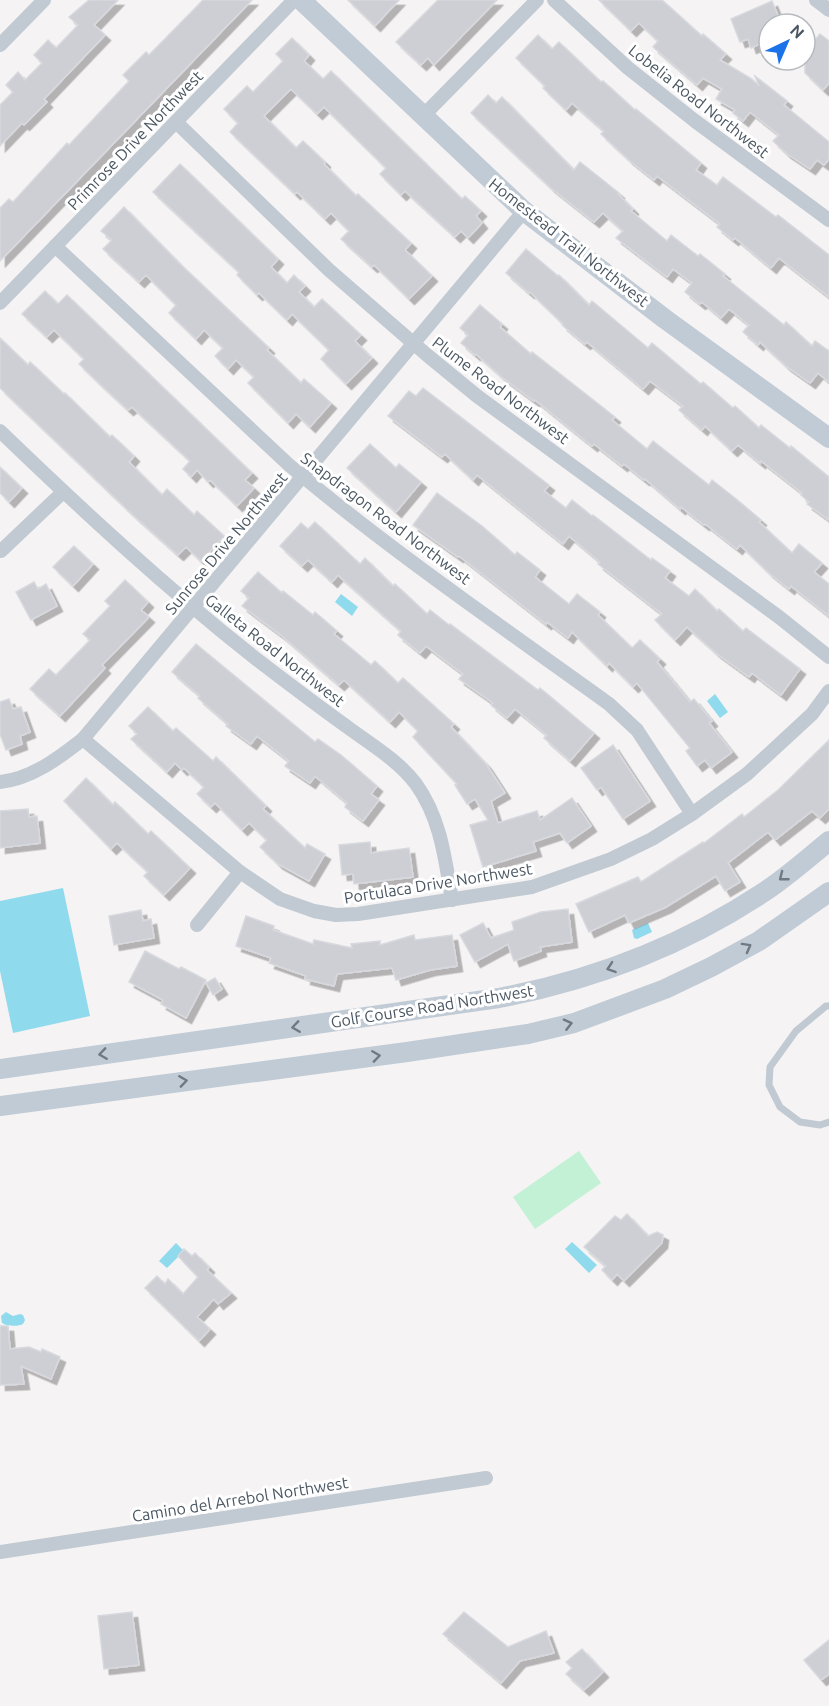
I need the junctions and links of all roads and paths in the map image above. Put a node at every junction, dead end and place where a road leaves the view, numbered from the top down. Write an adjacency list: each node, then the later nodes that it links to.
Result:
1 (44, 0): 8 (street)
2 (294, 0): 10 (street, Primrose Drive Northwest)
3 (301, 0): 9 (main road, Homestead Trail Northwest)
4 (537, 0): 9 (street)
5 (554, 0): 12 (street, Lobelia Road Northwest)
6 (816, 0): 7 (street)
7 (829, 10)
8 (0, 45)
9 (422, 117): 11 (main road, Homestead Trail Northwest)
10 (176, 122): 13 (street, Primrose Drive Northwest); 15 (street, Plume Road Northwest)
11 (524, 211): 15 (street, Sunrose Drive Northwest); 17 (main road, Homestead Trail Northwest)
12 (829, 220)
13 (55, 246): 14 (street, Primrose Drive Northwest); 18 (street, Snapdragon Road Northwest)
14 (0, 303)
15 (413, 343): 18 (street, Sunrose Drive Northwest); 22 (street, Plume Road Northwest)
16 (0, 431): 19 (street, Galleta Road Northwest)
17 (829, 438)
18 (303, 477): 21 (street, Sunrose Drive Northwest); 26 (street, Snapdragon Road Northwest)
19 (63, 492): 20 (street); 21 (street, Galleta Road Northwest)
20 (1, 551)
21 (193, 608): 24 (street, Sunrose Drive Northwest); 30 (street, Galleta Road Northwest)
22 (829, 657)
23 (829, 692): 26 (street, Portulaca Drive Northwest)
24 (83, 739): 25 (street, Sunrose Drive Northwest); 28 (street, Portulaca Drive Northwest)
25 (0, 782)
26 (692, 814): 30 (street, Portulaca Drive Northwest)
27 (829, 841): 33 (main road, Golf Course Road Northwest, one-way to 33)
28 (240, 872): 30 (street, Portulaca Drive Northwest); 31 (street)
29 (829, 892): 34 (main road, one-way to 29)
30 (452, 900)
31 (197, 925)
32 (829, 1006): 35 (lane)
33 (0, 1068)
34 (0, 1106)
35 (829, 1122)
36 (486, 1478): 37 (street, Camino del Arrebol Northwest)
37 (0, 1552)

